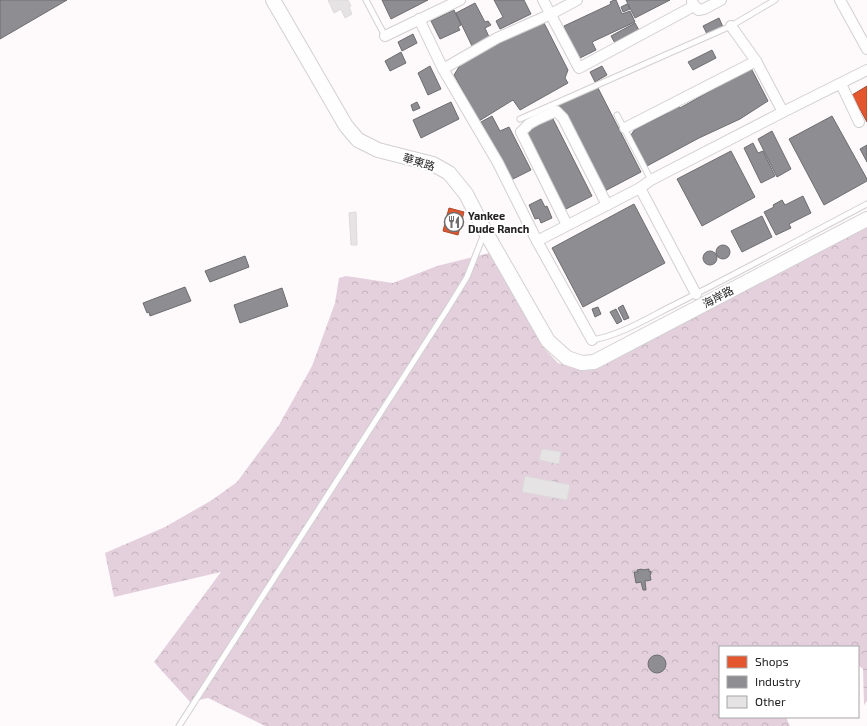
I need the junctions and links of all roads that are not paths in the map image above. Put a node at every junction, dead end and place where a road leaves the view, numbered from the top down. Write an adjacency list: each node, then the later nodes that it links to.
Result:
1 (273, 0): 30 (main road, 華東路)
2 (366, 0): 13 (lane)
3 (460, 0): 11 (street)
4 (543, 0): 10 (street)
5 (577, 0): 10 (street)
6 (721, 0): 9 (street)
7 (776, 0): 12 (lane)
8 (840, 0): 14 (street)
9 (692, 3): 10 (street)
10 (551, 14): 16 (street)
11 (420, 19): 13 (street); 16 (street)
12 (731, 26): 15 (street); 21 (lane)
13 (385, 36)
14 (867, 48)
15 (756, 61): 19 (street); 23 (street)
16 (443, 69): 31 (street)
17 (867, 70): 18 (street)
18 (841, 84): 19 (street); 22 (street)
19 (783, 112): 24 (street)
20 (618, 115): 23 (lane)
21 (520, 119)
22 (859, 122)
23 (625, 128): 24 (lane)
24 (651, 180): 25 (street)
25 (640, 188): 27 (street); 32 (street)
26 (867, 204): 32 (lane)
27 (607, 205): 29 (street); 29 (street)
28 (867, 219): 34 (main road, 海岸路)
29 (567, 225): 31 (street)
30 (485, 231): 34 (main road, 華東路); 35 (lane)
31 (537, 241): 33 (street)
32 (696, 294): 33 (lane)
33 (592, 340)
34 (567, 358)
35 (179, 726)

